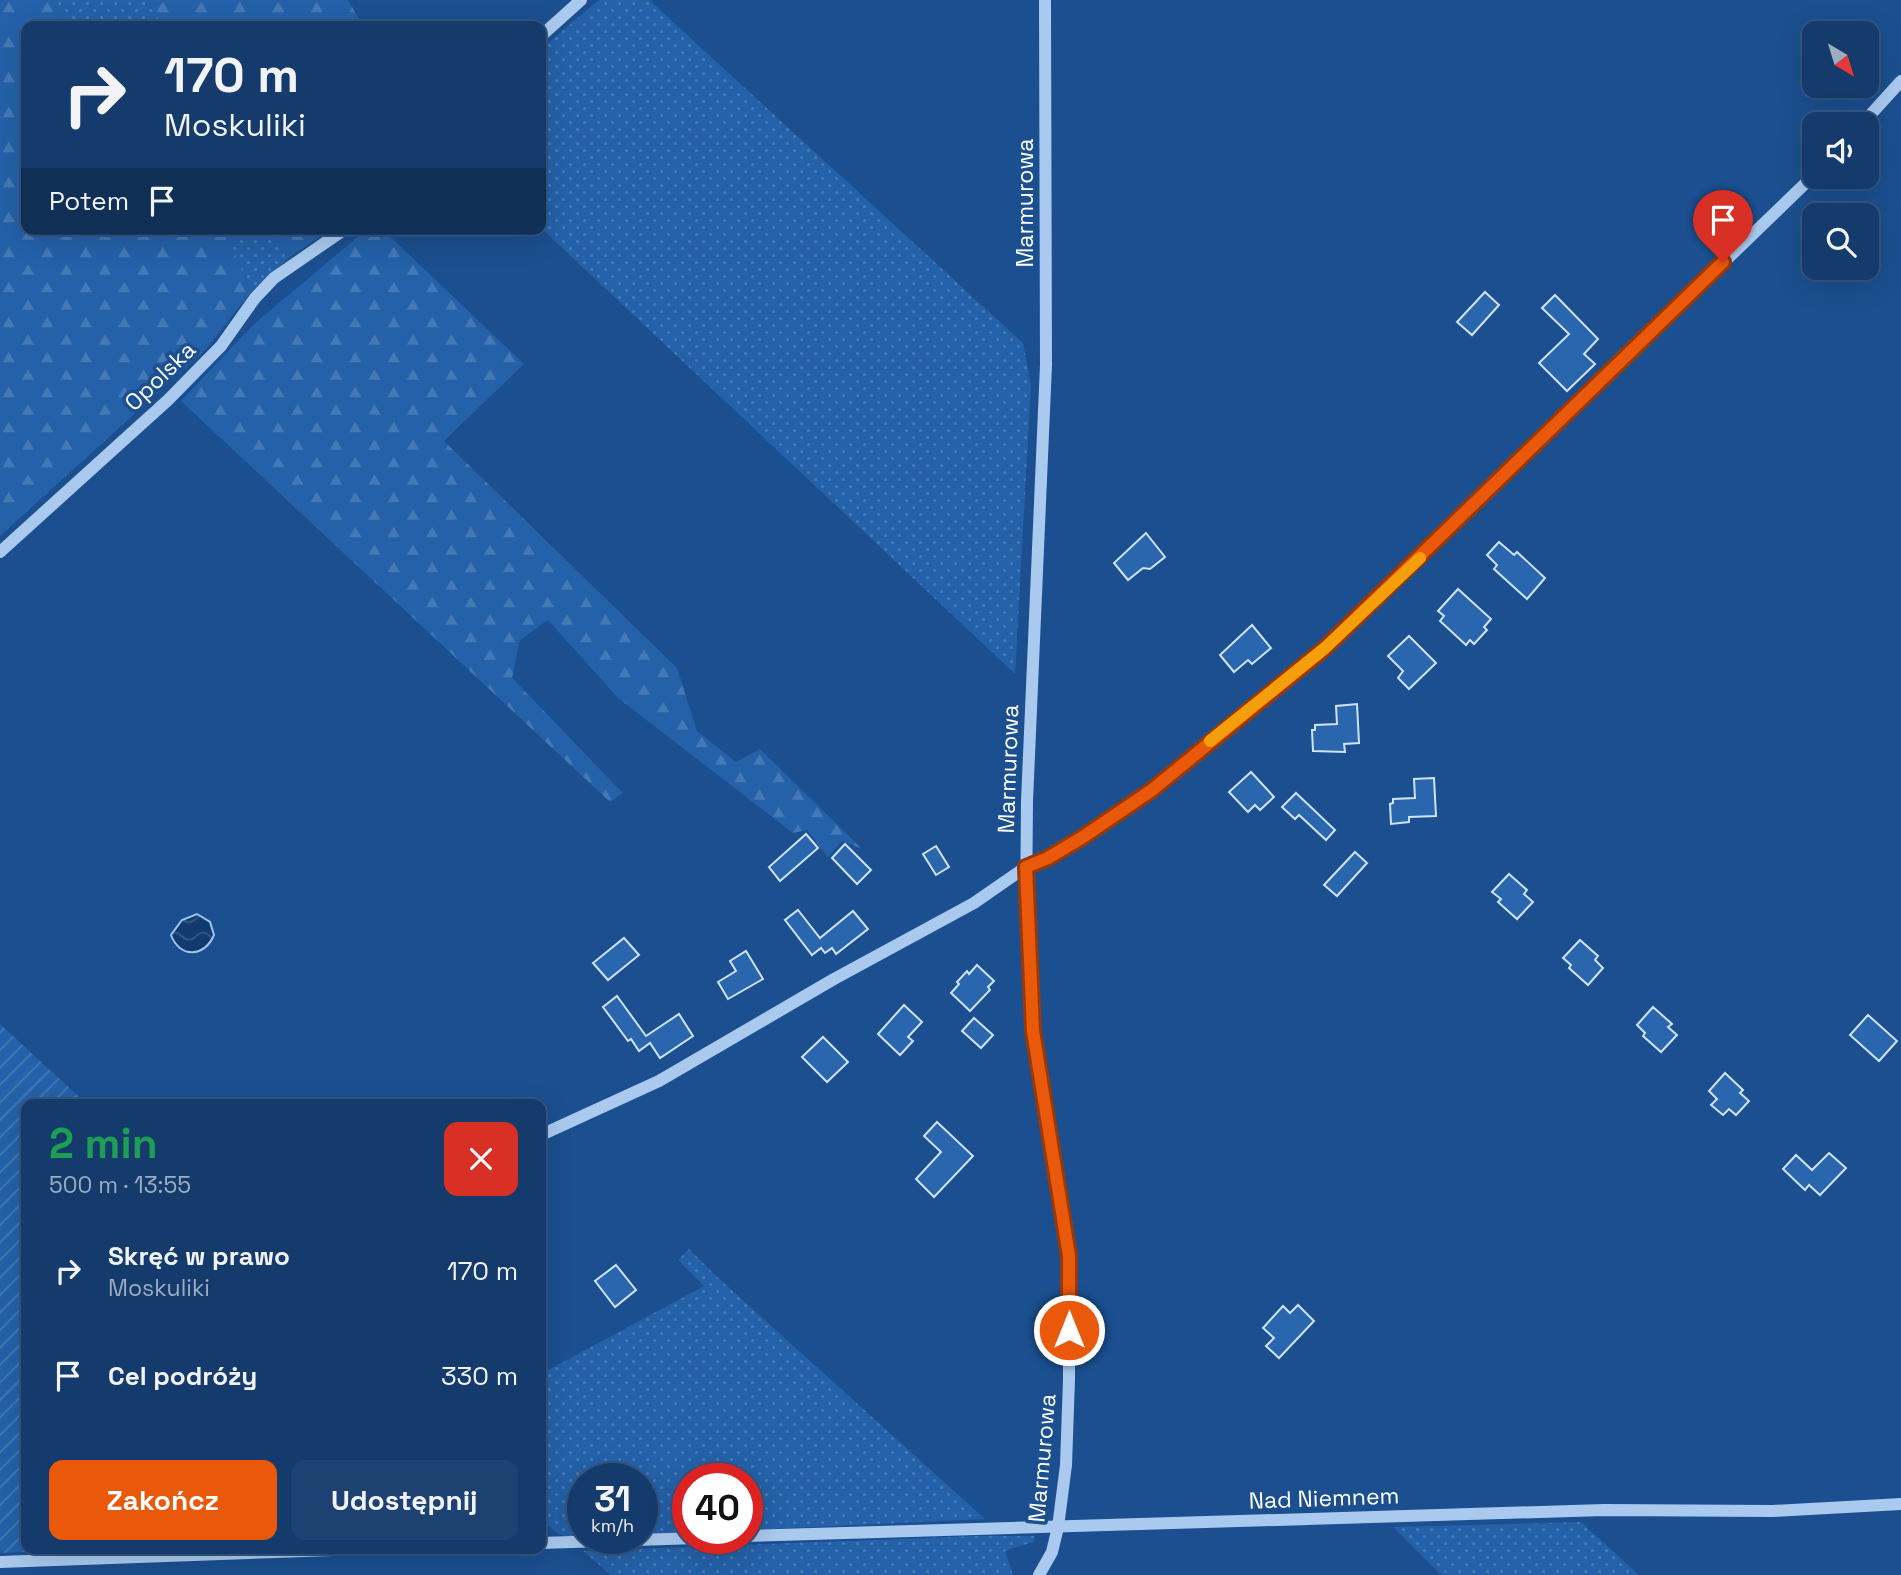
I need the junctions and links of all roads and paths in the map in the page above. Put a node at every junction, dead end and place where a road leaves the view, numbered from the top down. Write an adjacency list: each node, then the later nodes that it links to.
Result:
1 (581, 0): 3 (street)
2 (1045, 0): 9 (street, Marmurowa)
3 (546, 32)
4 (1901, 81): 5 (street)
5 (1873, 112)
6 (1802, 187): 9 (street)
7 (336, 235): 8 (street, Opolska)
8 (0, 552)
9 (1026, 867): 10 (street); 12 (street, Marmurowa)
10 (546, 1133)
11 (1901, 1504): 12 (street, Nad Niemnem)
12 (1058, 1527): 13 (street, Nad Niemnem); 18 (street, Marmurowa)
13 (763, 1536)
14 (672, 1539): 15 (street)
15 (546, 1543)
16 (223, 1554): 17 (street)
17 (0, 1562)
18 (1039, 1575)

